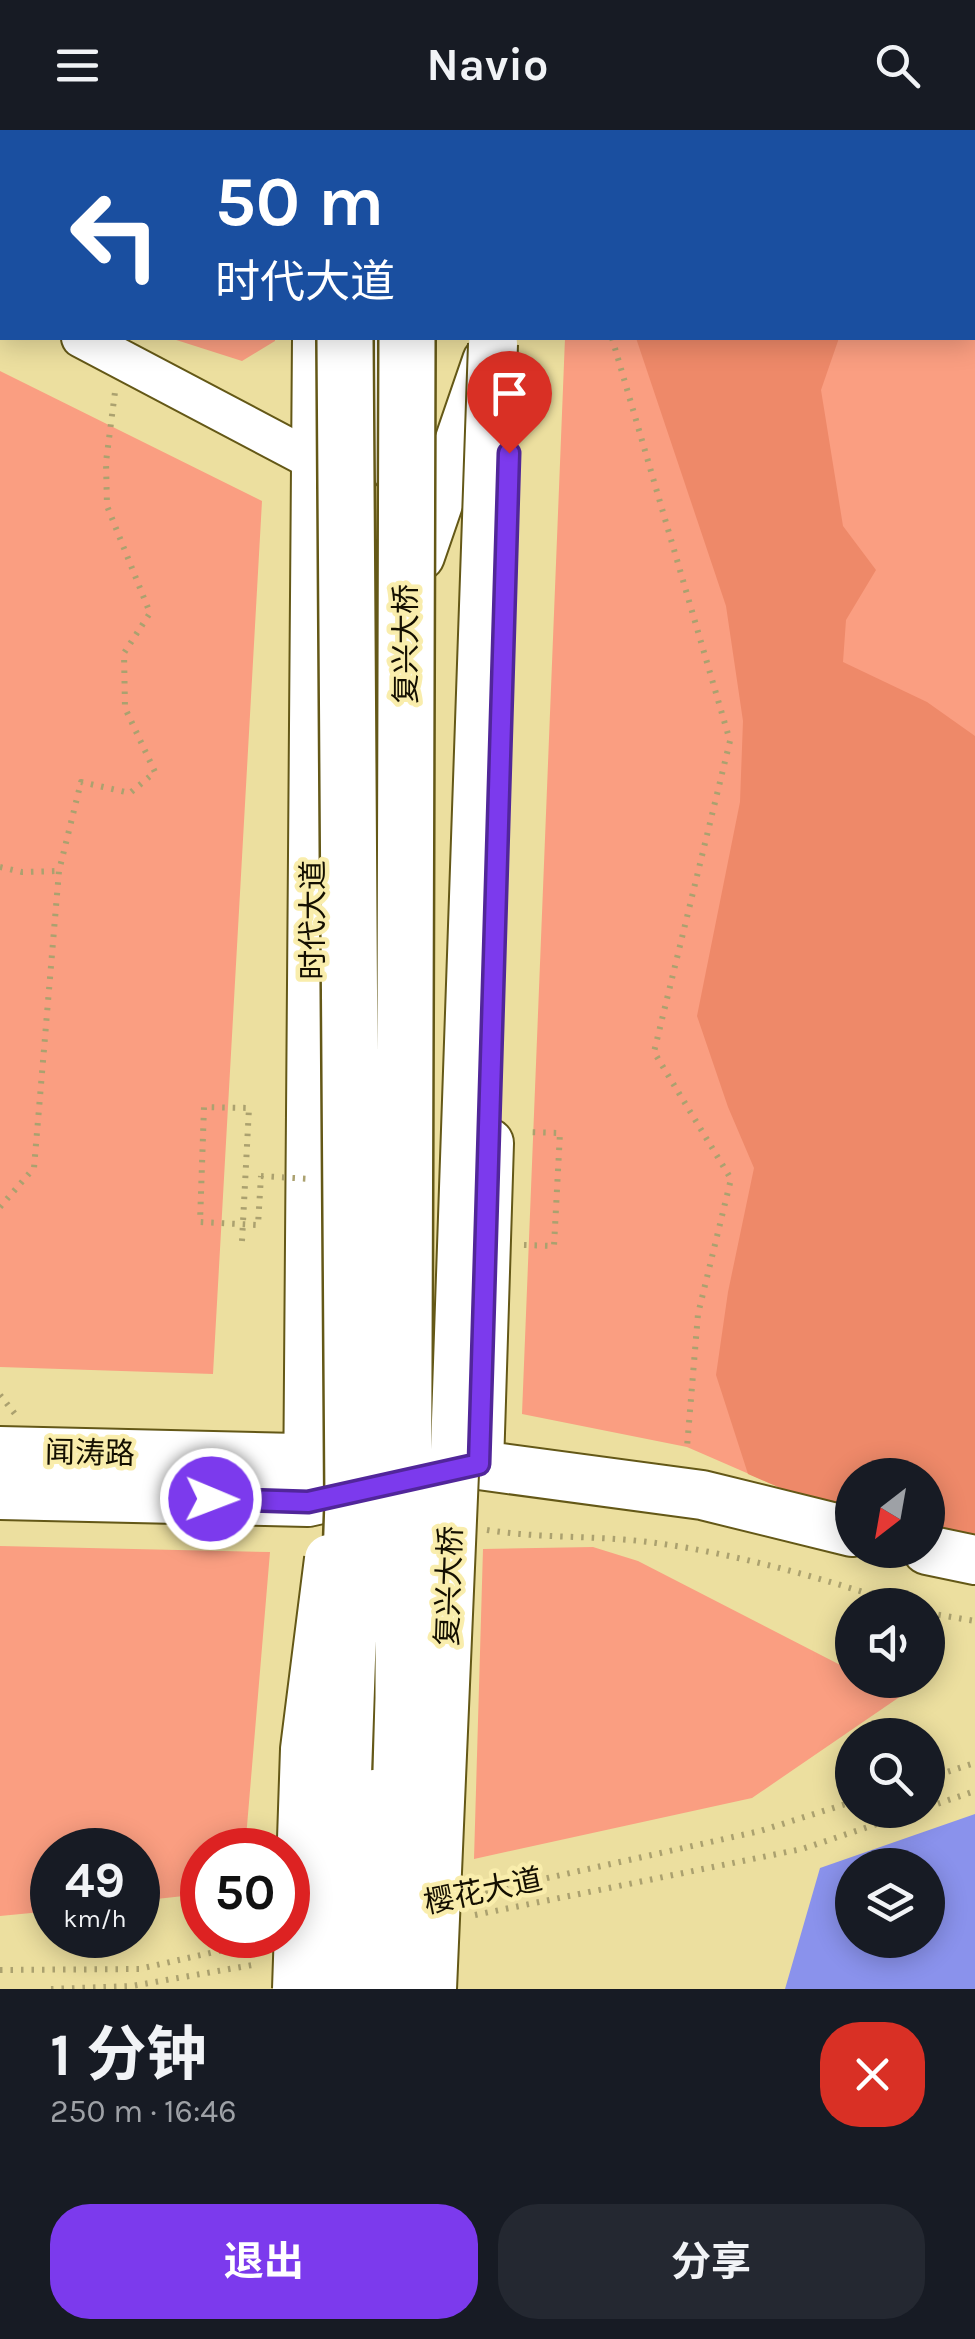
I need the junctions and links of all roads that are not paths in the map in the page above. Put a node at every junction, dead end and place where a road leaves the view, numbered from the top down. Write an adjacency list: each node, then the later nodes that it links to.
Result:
1 (84, 340): 5 (street)
2 (317, 340): 5 (main road, 时代大道)
3 (500, 340): 6 (main road); 8 (main road); 18 (main road, 复兴大桥, bridge)
4 (369, 342): 6 (main road, bridge); 14 (main road, 复兴大桥, bridge); 15 (highway, 复兴大桥, bridge); 17 (highway, 复兴大桥, bridge)
5 (316, 462): 9 (main road, 时代大道)
6 (420, 556): 16 (main road, 复兴大桥, bridge)
7 (0, 1451): 9 (main road, 闻涛路)
8 (479, 1464): 9 (main road, 闻涛路); 11 (main road, 闻涛路)
9 (308, 1480): 10 (main road, 闻涛路)
10 (0, 1495)
11 (835, 1528)
12 (945, 1554): 13 (main road)
13 (975, 1560)
14 (282, 1976)
15 (336, 1989)
16 (366, 1989)
17 (395, 1989)
18 (432, 1989)

